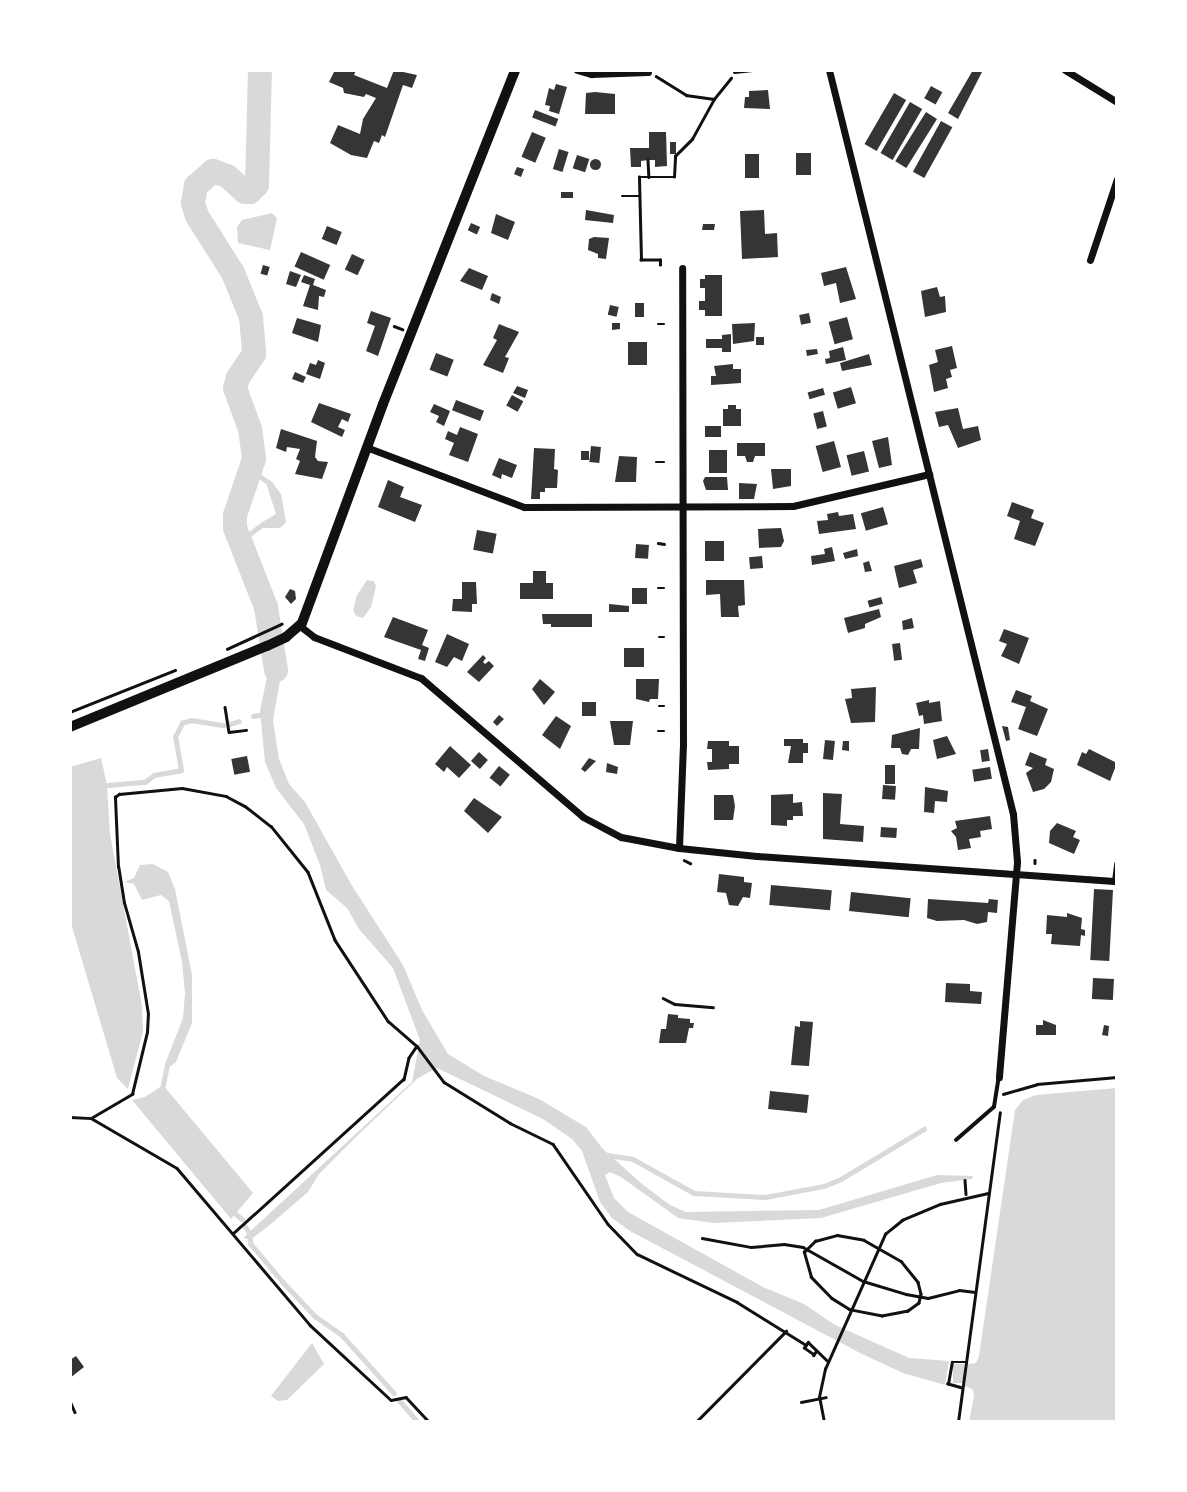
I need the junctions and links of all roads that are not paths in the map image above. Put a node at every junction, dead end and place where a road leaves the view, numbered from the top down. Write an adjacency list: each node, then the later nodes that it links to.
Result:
1 (515, 70): 12 (street)
2 (577, 70): 6 (street)
3 (755, 70): 7 (lane)
4 (829, 70): 13 (street)
5 (1065, 70): 8 (street)
6 (648, 72)
7 (735, 72)
8 (1117, 102)
9 (1117, 179): 10 (street)
10 (1090, 260)
11 (682, 268): 14 (street)
12 (366, 447): 14 (street); 15 (street)
13 (929, 474): 14 (street); 19 (street)
14 (682, 508): 17 (street)
15 (299, 626): 16 (street); 17 (street)
16 (70, 727)
17 (679, 848): 19 (street)
18 (1117, 864): 20 (street)
19 (1015, 875): 20 (street); 21 (street)
20 (1116, 881)
21 (999, 1077): 22 (lane)
22 (956, 1140)

